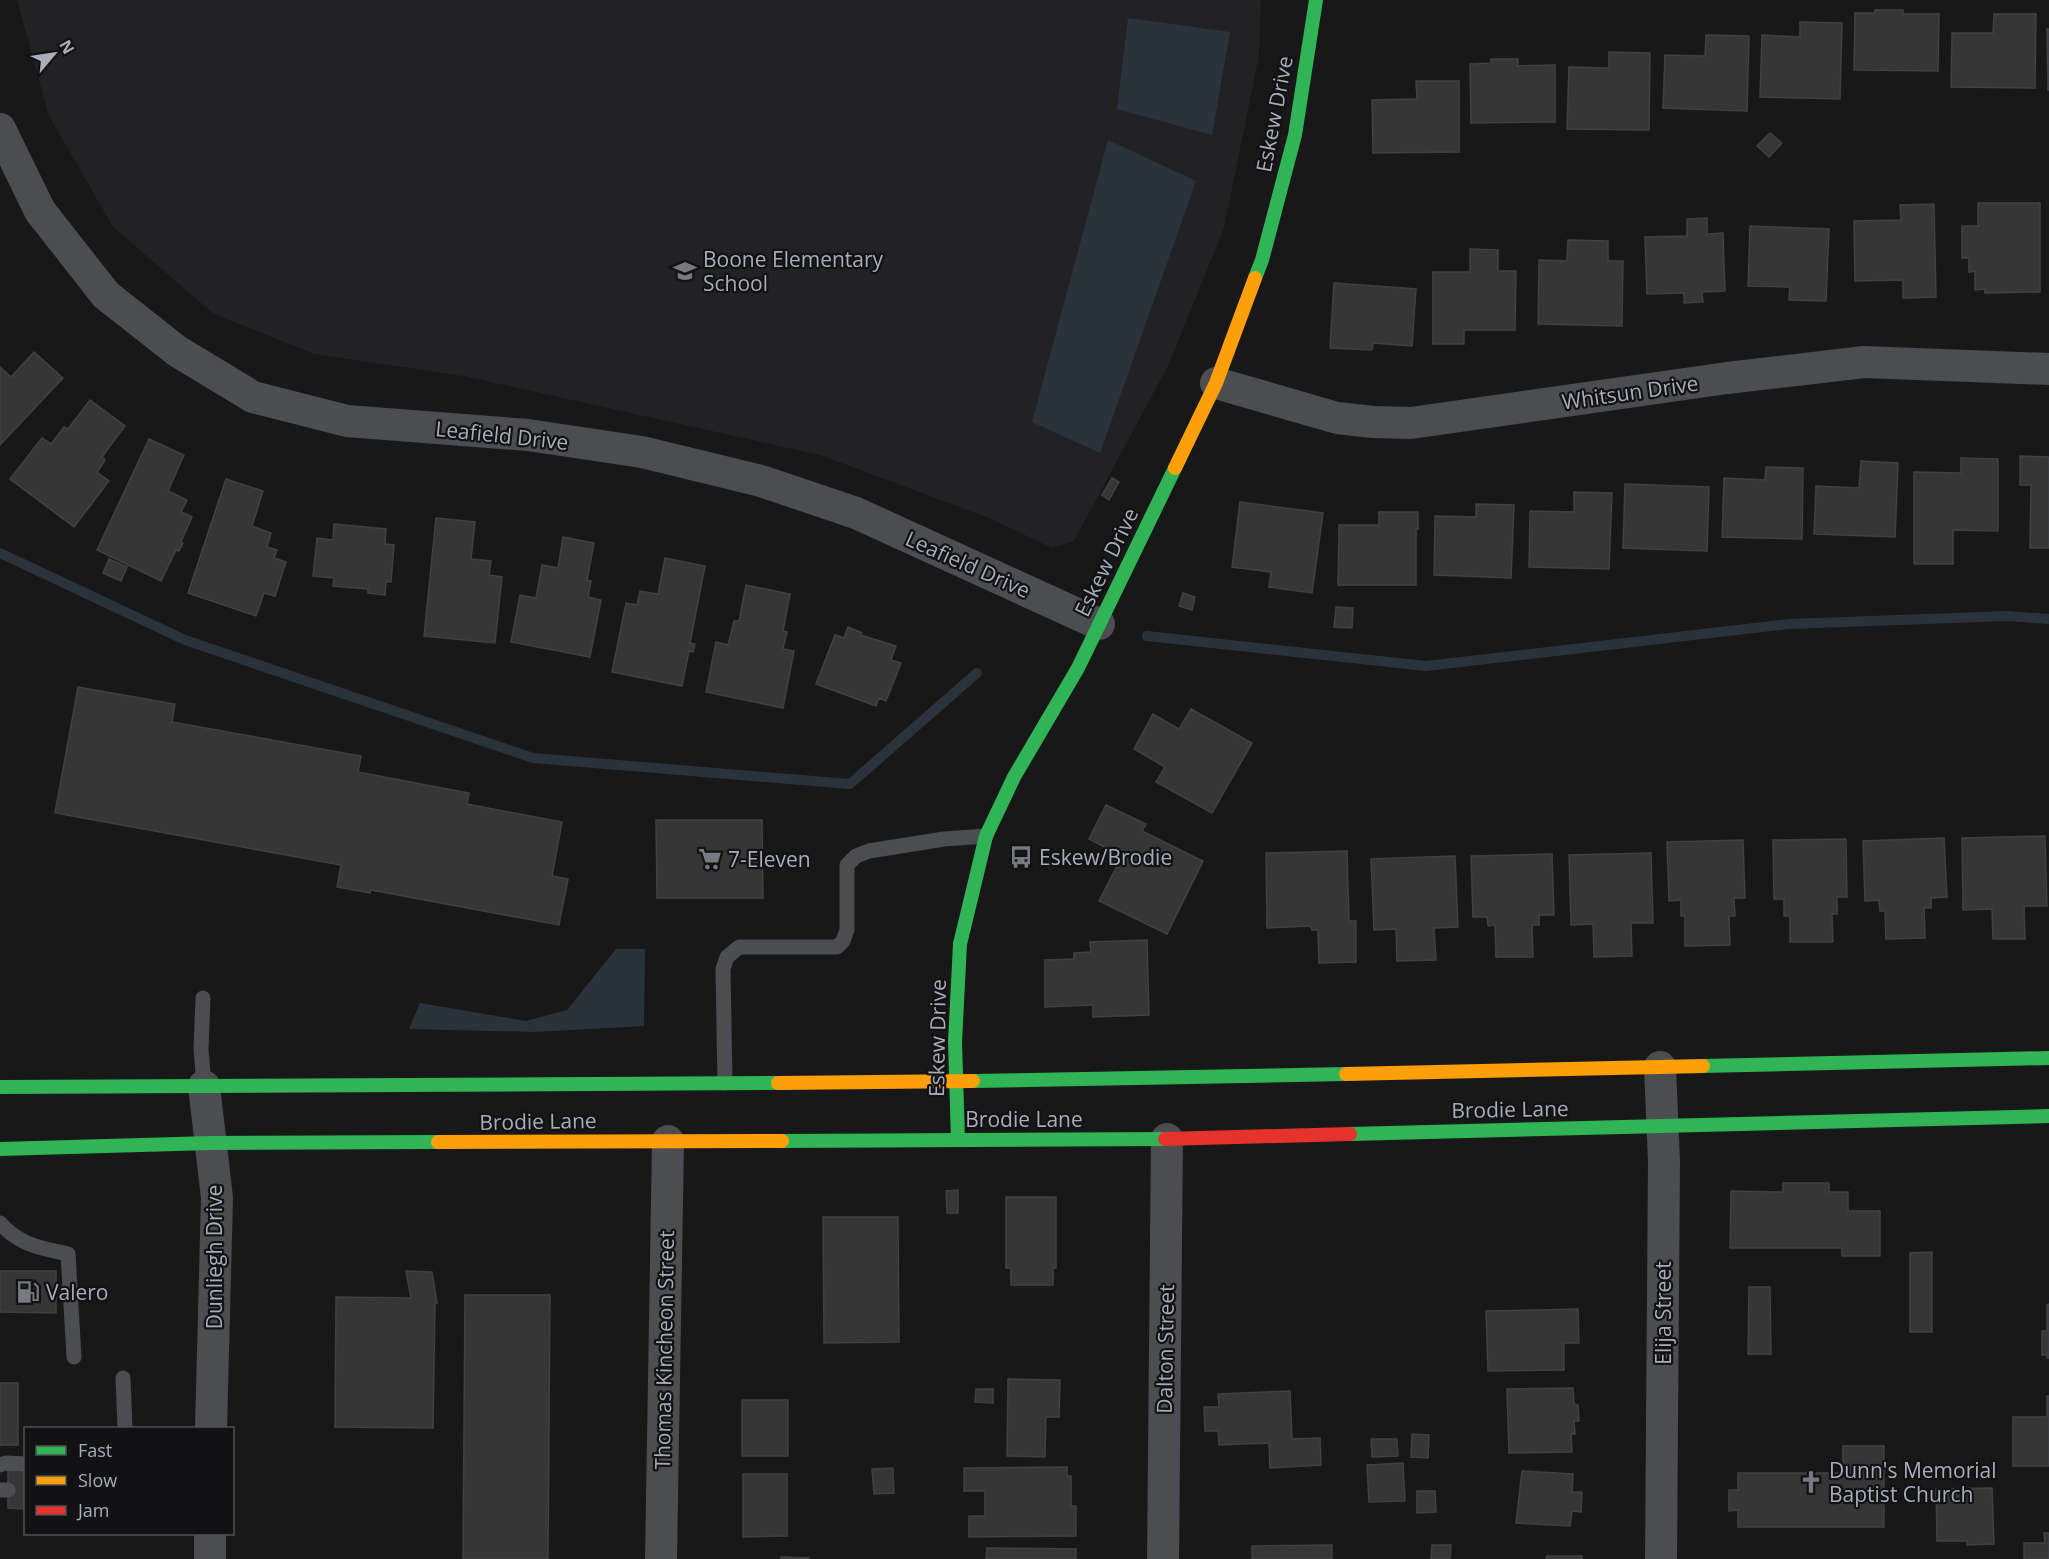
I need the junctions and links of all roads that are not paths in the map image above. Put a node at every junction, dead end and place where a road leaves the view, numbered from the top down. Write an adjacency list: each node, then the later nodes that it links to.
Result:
1 (1316, 0): 4 (main road, Eskew Drive)
2 (0, 129): 5 (street, Leafield Drive)
3 (2049, 369): 4 (street, Whitsun Drive)
4 (1216, 382): 5 (main road, Eskew Drive)
5 (1099, 624): 6 (main road, Eskew Drive)
6 (986, 836): 10 (main road, Eskew Drive); 11 (lane)
7 (203, 998): 12 (lane)
8 (2049, 1058): 9 (main road, Brodie Lane)
9 (1660, 1067): 10 (main road, Brodie Lane); 15 (street, Elija Street)
10 (957, 1082): 11 (main road, Brodie Lane); 17 (main road, Eskew Drive)
11 (725, 1083): 12 (main road, Brodie Lane)
12 (204, 1086): 13 (main road, Brodie Lane); 19 (street, Dunliegh Drive)
13 (0, 1087)
14 (2049, 1116): 15 (main road, Brodie Lane)
15 (1662, 1126): 16 (main road, Brodie Lane); 32 (street, Elija Street)
16 (1167, 1139): 17 (main road, Brodie Lane); 31 (street, Dalton Street)
17 (958, 1140): 18 (main road, Brodie Lane)
18 (668, 1141): 19 (main road, Brodie Lane); 30 (street, Thomas Kincheon Street)
19 (212, 1143): 20 (main road, Brodie Lane); 25 (street, Dunliegh Drive)
20 (0, 1149)
21 (0, 1223): 22 (lane)
22 (74, 1357)
23 (123, 1378): 24 (lane)
24 (125, 1427)
25 (211, 1427)
26 (24, 1464): 27 (lane)
27 (0, 1466)
28 (210, 1535): 29 (street)
29 (210, 1559)
30 (661, 1559)
31 (1163, 1559)
32 (1661, 1559)

